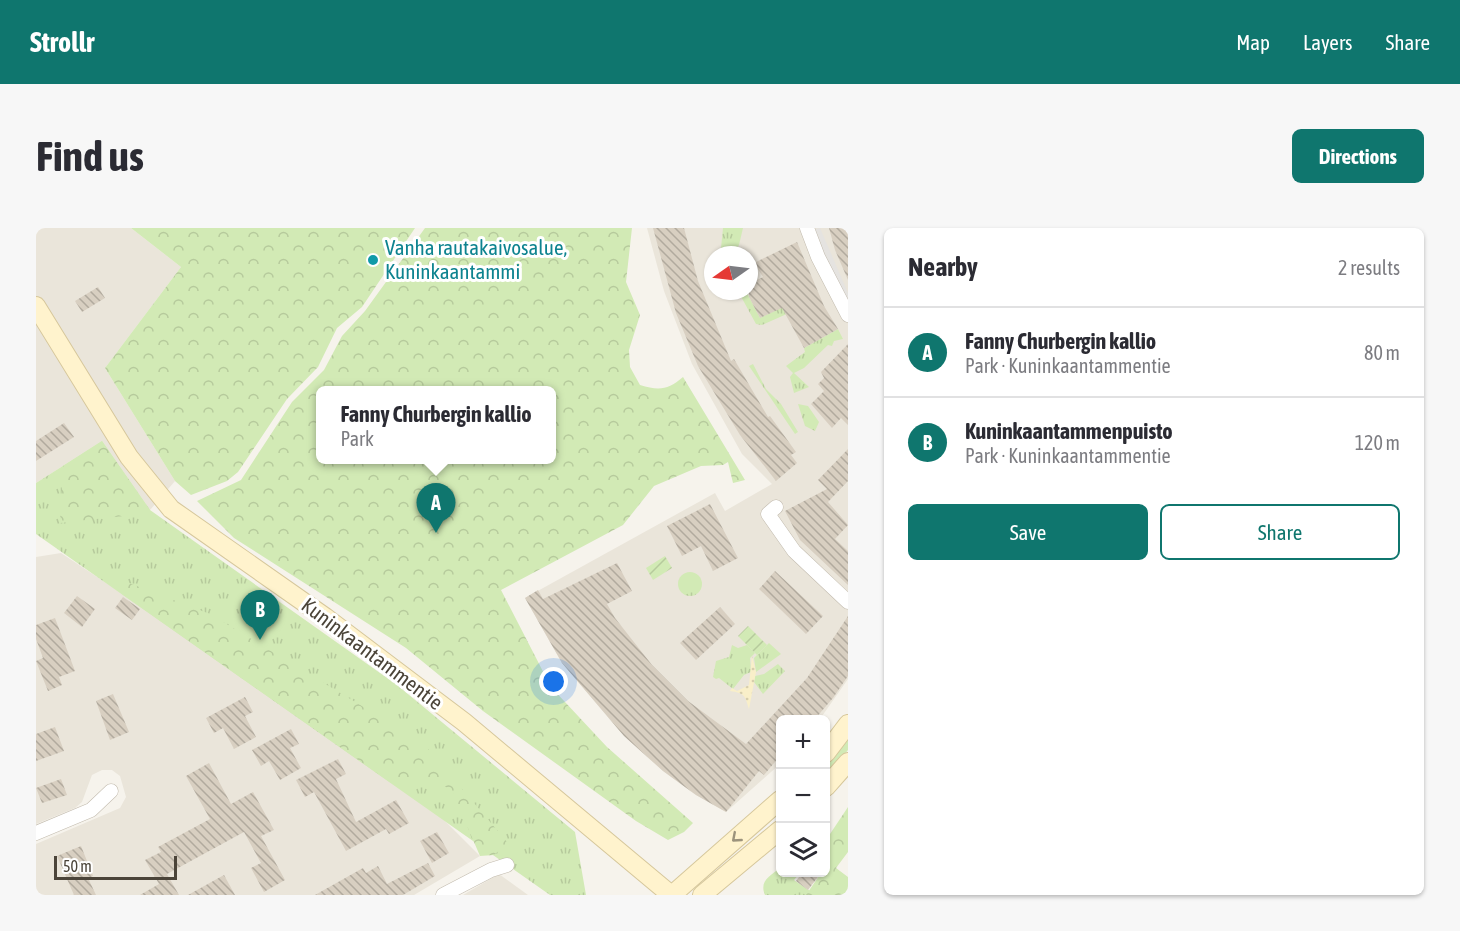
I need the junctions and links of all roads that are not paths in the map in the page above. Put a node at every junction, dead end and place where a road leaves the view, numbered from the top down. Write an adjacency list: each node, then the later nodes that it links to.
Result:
1 (807, 228): 3 (street)
2 (36, 306): 16 (street, Kuninkaantammentie)
3 (848, 315)
4 (776, 507): 5 (street)
5 (848, 602)
6 (848, 724): 7 (street)
7 (830, 747)
8 (848, 762): 9 (street)
9 (830, 782)
10 (111, 791): 12 (street)
11 (776, 803): 16 (street, one-way to 16)
12 (36, 833)
13 (776, 833): 17 (street)
14 (507, 866): 15 (street)
15 (444, 895)
16 (671, 895)
17 (702, 895)

